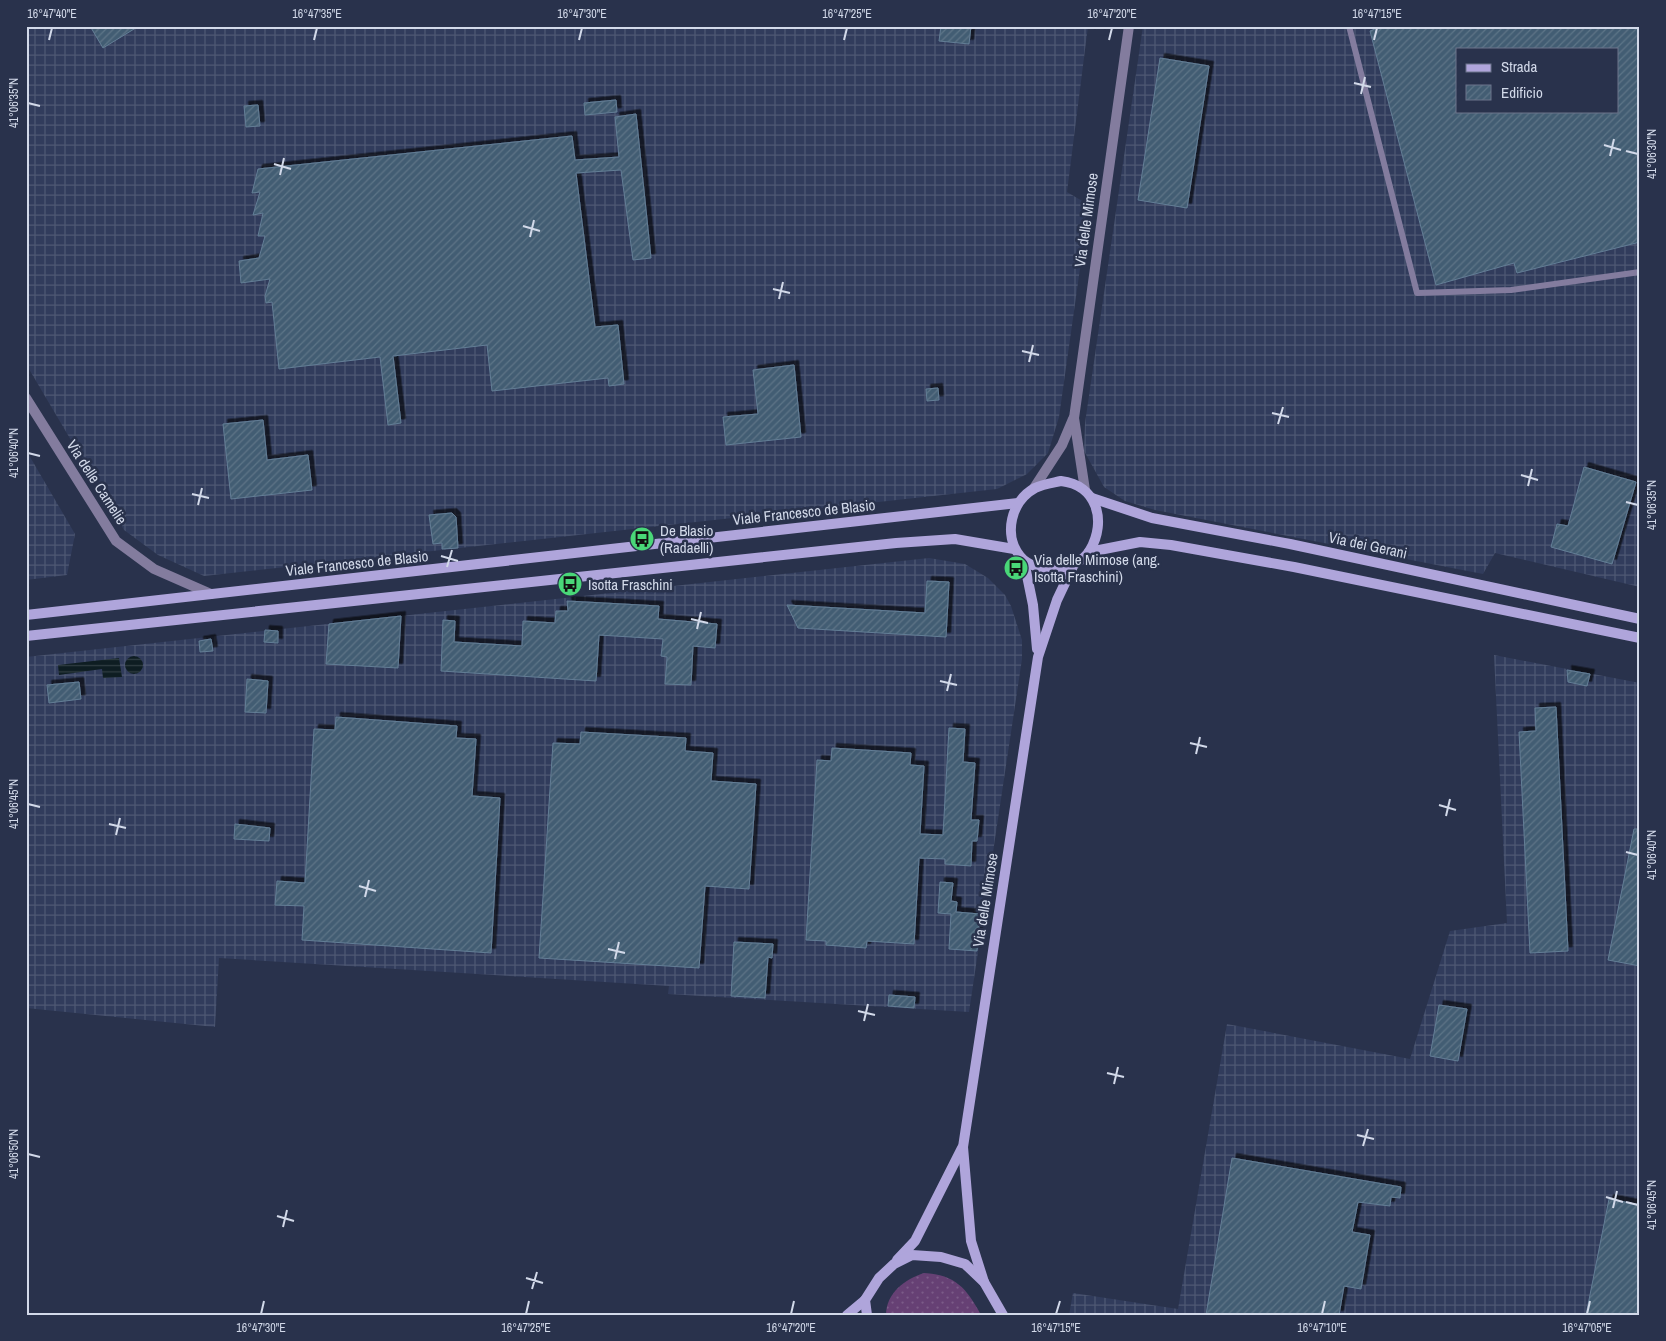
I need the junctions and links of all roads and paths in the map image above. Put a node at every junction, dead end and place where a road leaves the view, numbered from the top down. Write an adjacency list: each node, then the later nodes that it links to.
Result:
1 (1129, 26): 5 (street, Via delle Mimose)
2 (1348, 26): 3 (lane)
3 (1640, 272)
4 (26, 398): 13 (street, Via delle Camelie)
5 (1074, 418): 6 (street); 7 (street)
6 (1034, 488): 7 (street); 8 (street)
7 (1088, 494): 10 (street); 15 (street, Via dei Gerani)
8 (1018, 503): 9 (street); 13 (street, Viale Francesco de Blasio)
9 (1014, 549): 11 (street); 16 (street)
10 (1090, 552): 12 (street); 17 (street)
11 (1024, 562): 12 (street); 18 (street, Via delle Mimose)
12 (1075, 562): 18 (street, Via delle Mimose)
13 (210, 594): 14 (street, Viale Francesco de Blasio)
14 (26, 615)
15 (1640, 619)
16 (26, 636)
17 (1640, 638)
18 (1038, 657): 19 (street, Via delle Mimose)
19 (962, 1147): 20 (street, Via delle Mimose); 21 (street, Via delle Mimose)
20 (894, 1264): 21 (street); 22 (street, Via delle Mimose)
21 (984, 1282): 25 (street)
22 (865, 1300): 23 (street, Via delle Mimose); 24 (street)
23 (847, 1315)
24 (867, 1315)
25 (1002, 1315)

